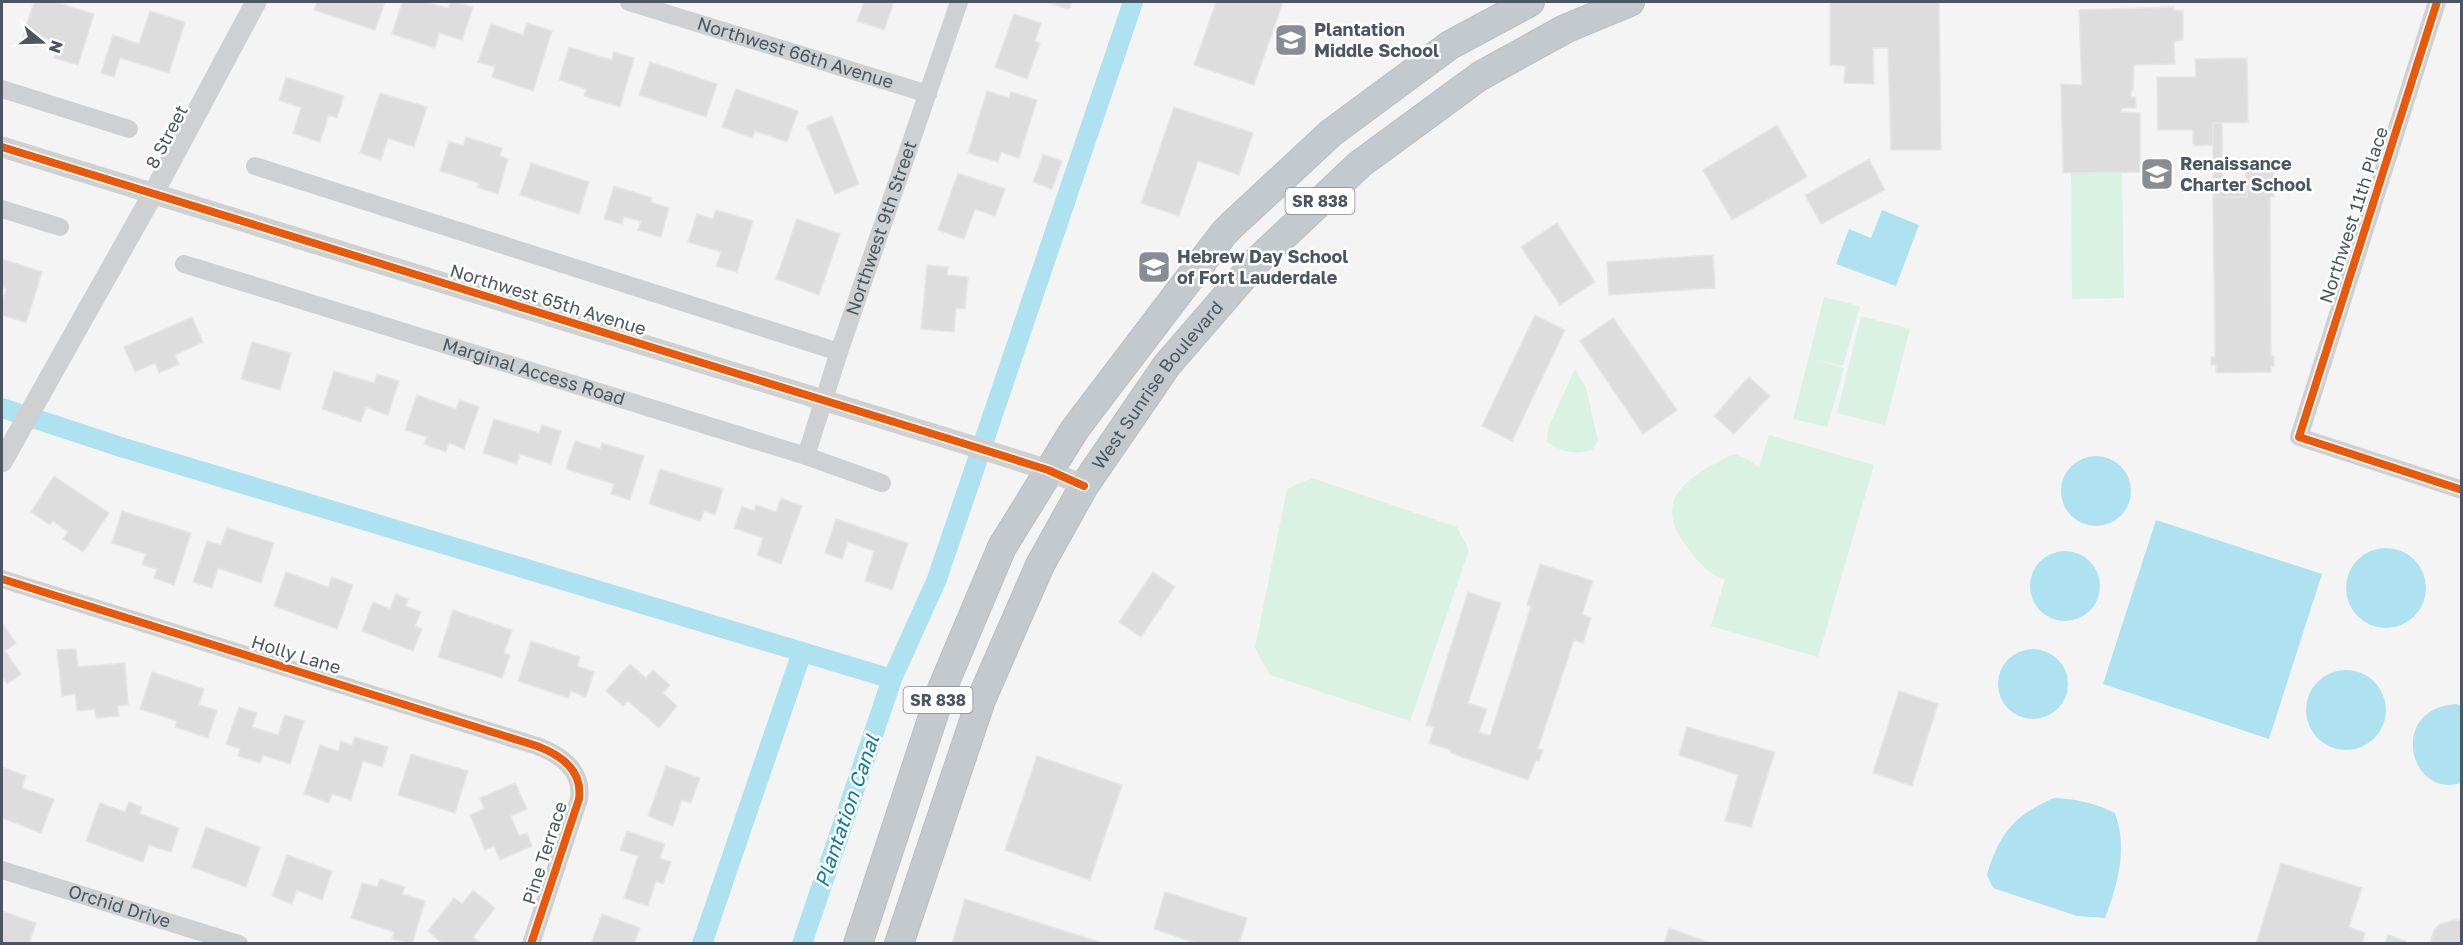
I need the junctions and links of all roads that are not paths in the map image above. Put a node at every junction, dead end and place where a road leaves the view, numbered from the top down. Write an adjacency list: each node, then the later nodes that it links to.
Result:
1 (256, 2): 13 (street, 8 Street)
2 (629, 2): 8 (street, Northwest 66th Avenue)
3 (960, 2): 8 (street, Northwest 9th Street)
4 (1530, 2): 11 (highway, SR 838)
5 (1630, 2): 17 (highway, West Sunrise Boulevard / SR 838)
6 (2437, 2): 25 (street, Northwest 11th Place)
7 (2, 88): 9 (street)
8 (928, 94): 18 (street, Northwest 9th Street)
9 (129, 129)
10 (2, 147): 13 (street, Northwest 65th Avenue)
11 (1298, 164): 17 (highway); 22 (highway, SR 838)
12 (255, 166): 18 (street)
13 (153, 194): 19 (street, Northwest 65th Avenue); 21 (street, 8 Street)
14 (2, 209): 15 (street)
15 (60, 227)
16 (184, 264): 20 (street, Marginal Access Road)
17 (1209, 317): 24 (highway, West Sunrise Boulevard / SR 838)
18 (839, 352): 19 (street, Northwest 9th Street)
19 (823, 401): 20 (street, Northwest 9th Street); 22 (street, Northwest 65th Avenue)
20 (806, 456): 23 (street, Marginal Access Road)
21 (2, 462)
22 (1048, 470): 24 (street, Northwest 65th Avenue); 31 (highway, SR 838)
23 (882, 483)
24 (1084, 486): 32 (highway, West Sunrise Boulevard / SR 838)
25 (2462, 490)
26 (2, 579): 27 (street, Holly Lane)
27 (574, 772): 30 (street, Pine Terrace)
28 (2, 870): 29 (street, Orchid Drive)
29 (239, 944)
30 (531, 944)
31 (858, 944)
32 (900, 944)

